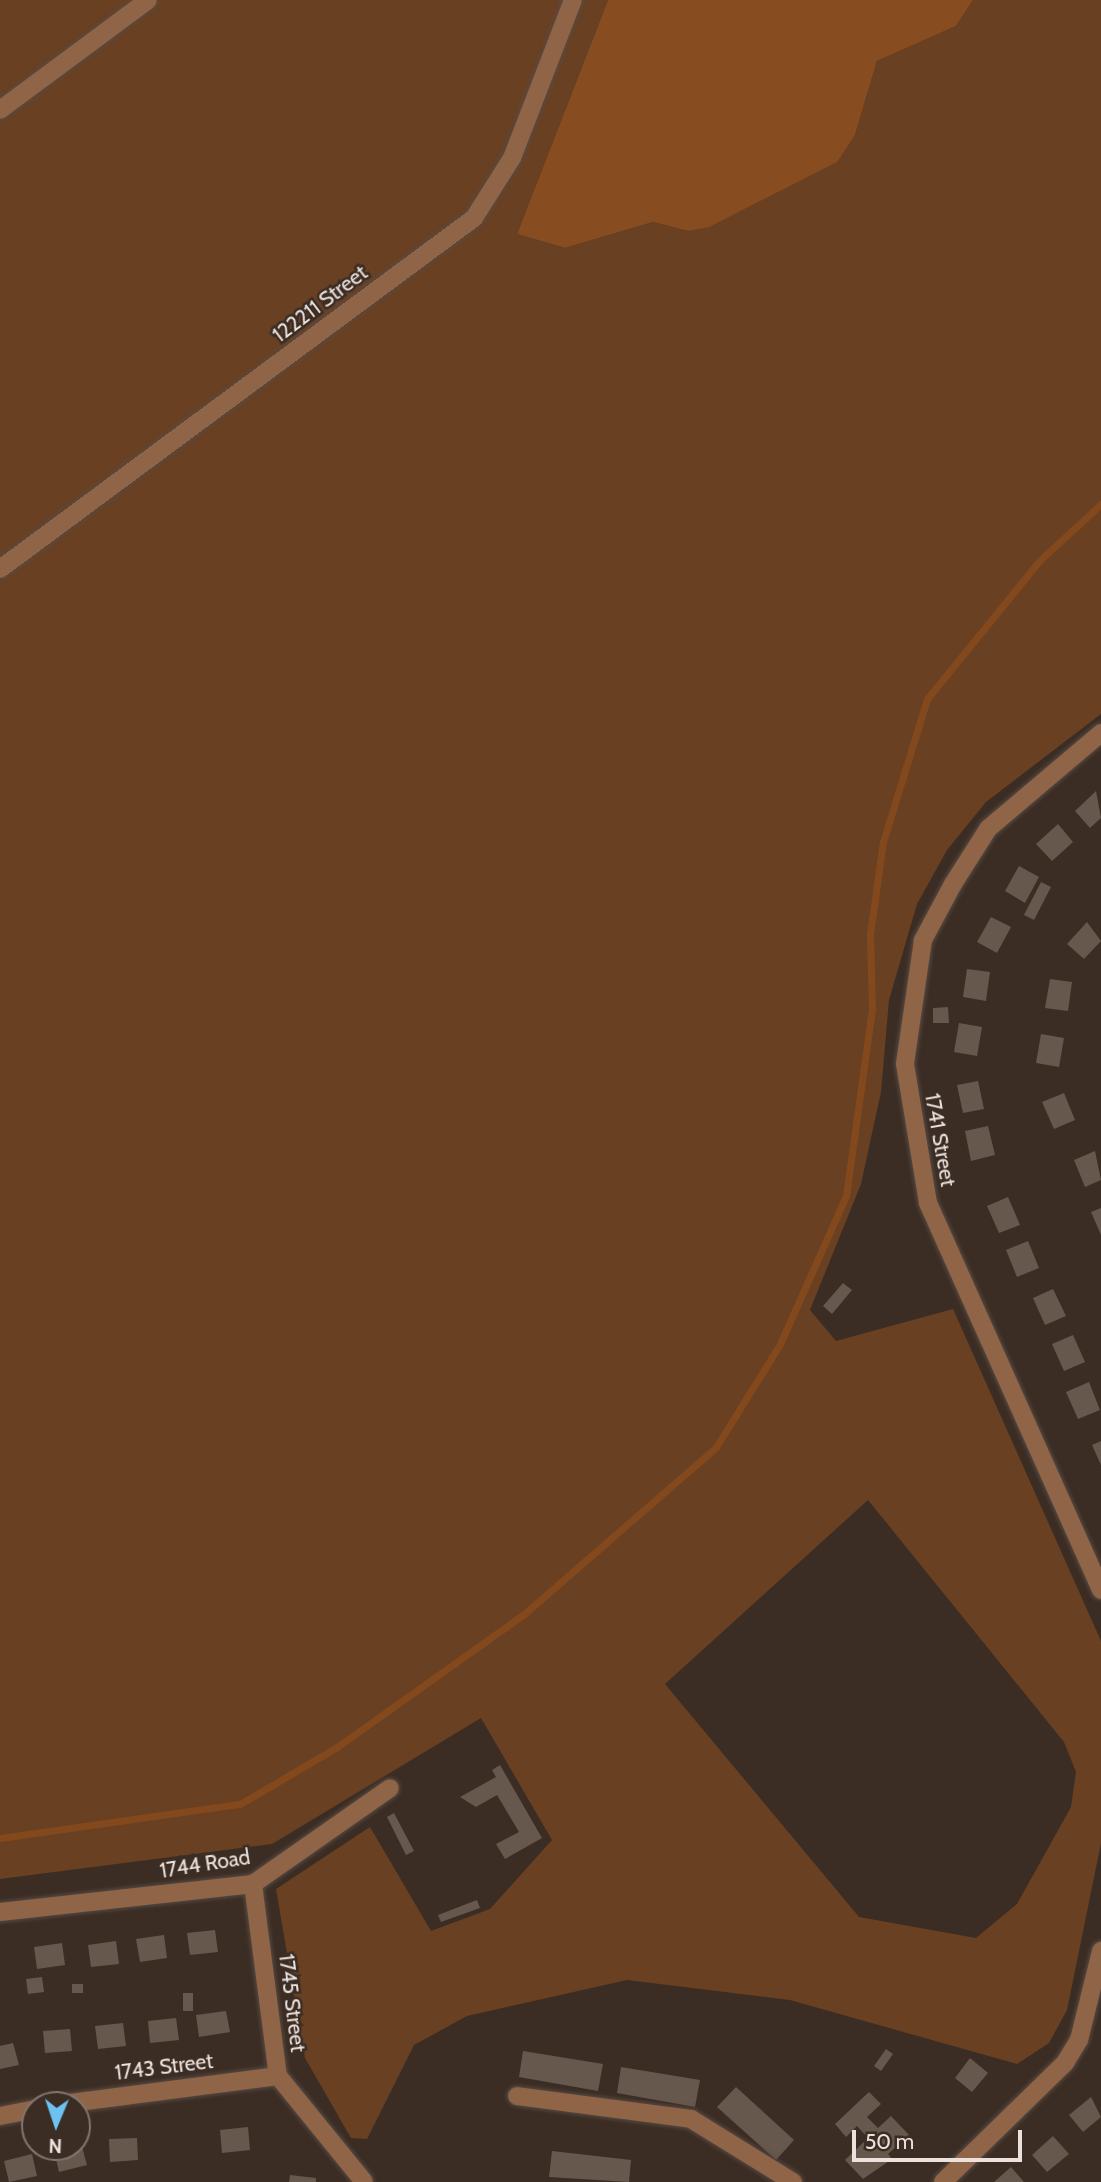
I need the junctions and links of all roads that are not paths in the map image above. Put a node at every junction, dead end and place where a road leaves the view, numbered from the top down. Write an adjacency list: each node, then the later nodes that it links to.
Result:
1 (148, 0): 3 (street)
2 (573, 0): 4 (street, 122211 Street)
3 (0, 110)
4 (0, 569)
5 (1101, 733): 6 (street, 1741 Street)
6 (1101, 1590)
7 (390, 1788): 8 (street, 1744 Road)
8 (253, 1884): 9 (street, 1744 Road); 11 (street, 1745 Street)
9 (0, 1912)
10 (1101, 1951): 18 (street)
11 (278, 2076): 13 (street, 1743 Street); 16 (street, 1745 Street)
12 (517, 2096): 17 (street)
13 (91, 2100)
14 (21, 2112): 15 (street)
15 (0, 2116)
16 (364, 2182)
17 (793, 2182)
18 (943, 2182)

